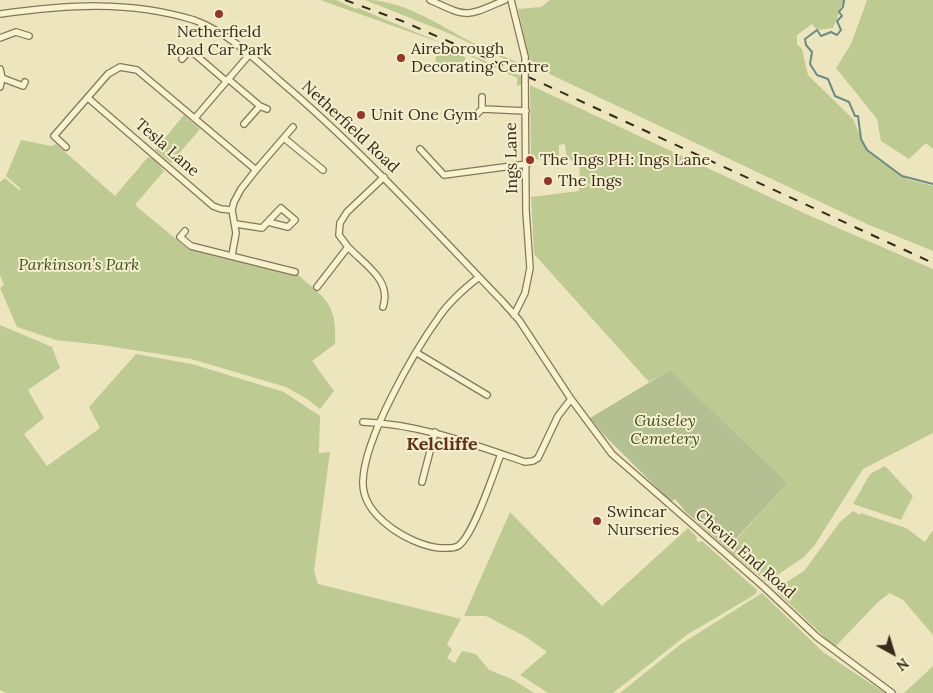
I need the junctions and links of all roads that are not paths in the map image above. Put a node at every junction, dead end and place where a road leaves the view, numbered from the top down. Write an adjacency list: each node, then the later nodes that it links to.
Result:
1 (430, 0): 2 (street)
2 (505, 0)
3 (511, 0): 19 (street, Ings Lane, bridge)
4 (0, 14): 7 (street, Netherfield Road)
5 (29, 36): 6 (street)
6 (0, 38)
7 (249, 54): 11 (street); 30 (street, Netherfield Road)
8 (182, 59): 11 (street)
9 (0, 69): 10 (street)
10 (2, 78): 12 (street); 13 (street)
11 (227, 80): 16 (street); 21 (street)
12 (24, 82)
13 (0, 86)
14 (482, 97): 18 (street)
15 (88, 98): 21 (street); 25 (street); 31 (street, Tesla Lane)
16 (260, 106): 17 (street); 22 (street)
17 (267, 109)
18 (482, 109): 19 (street); 20 (street)
19 (526, 111): 27 (street, Ings Lane)
20 (476, 115)
21 (195, 118): 28 (street)
22 (244, 124)
23 (293, 127): 24 (street)
24 (284, 138): 28 (street); 29 (street)
25 (66, 147)
26 (420, 149): 27 (street)
27 (527, 164): 41 (street, Ings Lane)
28 (256, 170): 31 (street)
29 (323, 170)
30 (384, 177): 35 (street); 38 (street, Netherfield Road)
31 (232, 210): 33 (street)
32 (268, 222): 33 (street)
33 (236, 224): 36 (street)
34 (185, 231): 36 (street)
35 (348, 247): 39 (street); 40 (street)
36 (232, 255): 37 (street)
37 (294, 272)
38 (478, 277): 41 (street, Netherfield Road); 42 (street)
39 (317, 287)
40 (383, 307)
41 (514, 315): 44 (street, Netherfield Road)
42 (417, 353): 43 (street); 46 (street)
43 (487, 395)
44 (571, 399): 47 (street, Netherfield Road); 49 (street)
45 (363, 422): 46 (street)
46 (379, 422): 48 (street); 49 (street)
47 (590, 426): 51 (street, Chevin End Road)
48 (435, 432): 49 (street); 50 (street)
49 (501, 454)
50 (422, 482)
51 (892, 693)

